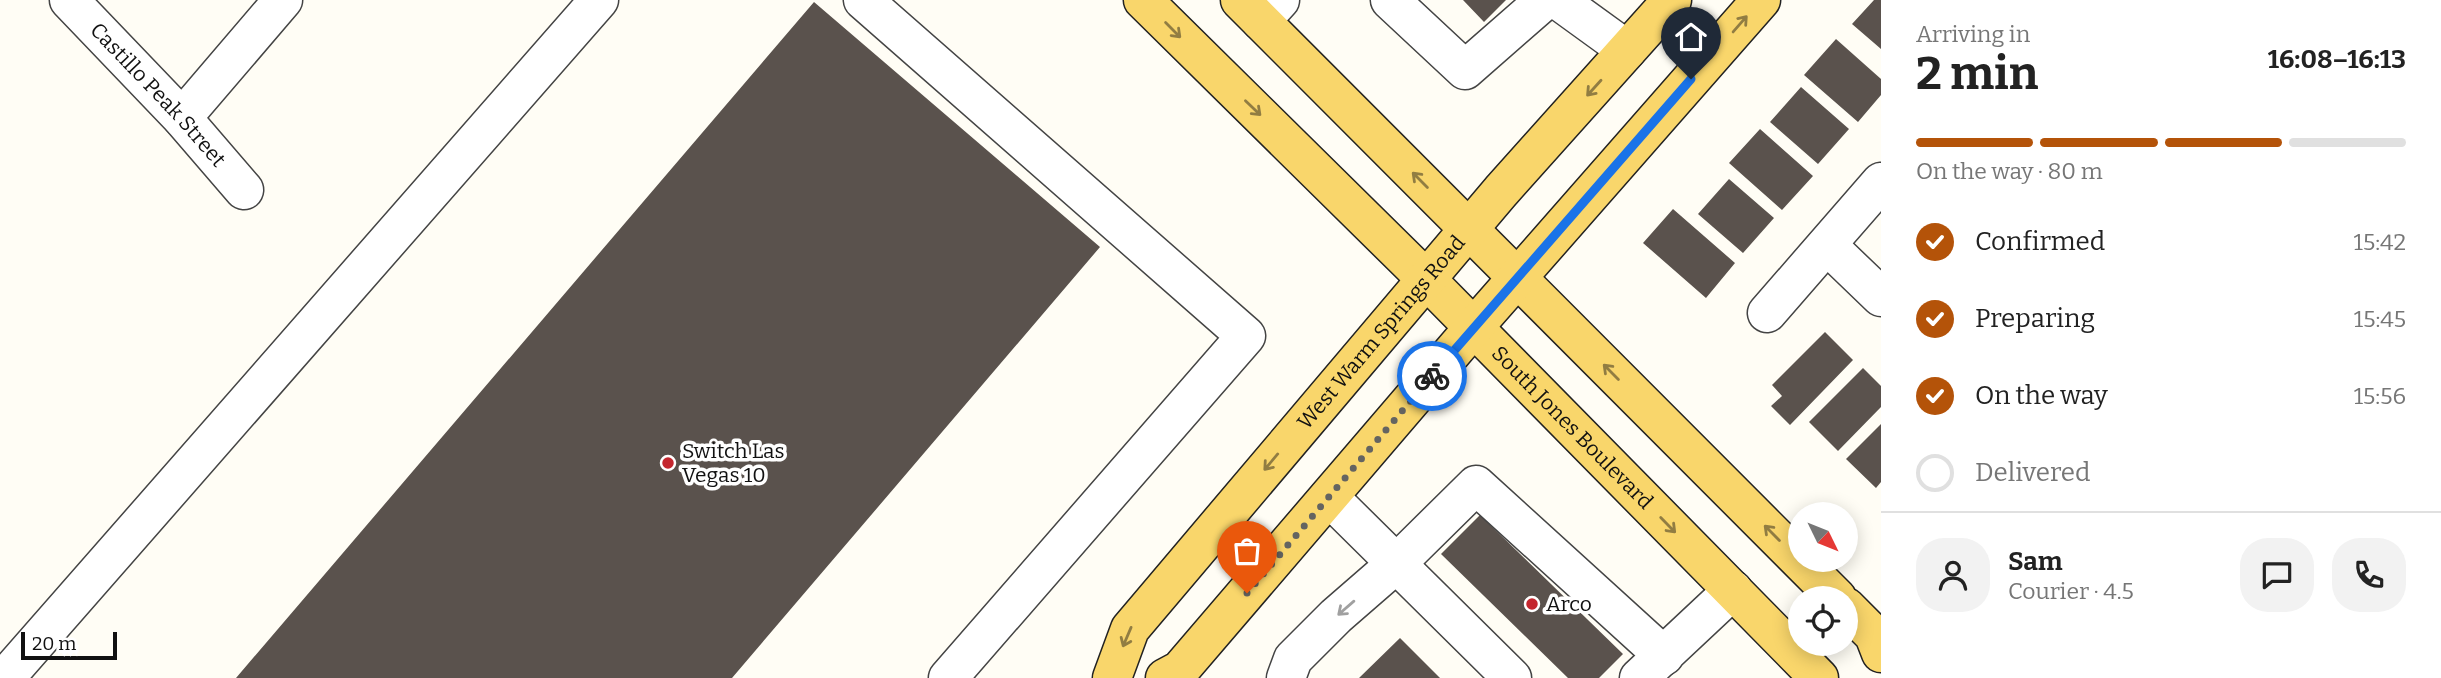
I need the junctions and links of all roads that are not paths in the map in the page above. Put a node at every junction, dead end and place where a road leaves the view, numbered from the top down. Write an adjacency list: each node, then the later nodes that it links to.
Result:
1 (69, 0): 13 (street, Castillo Peak Street)
2 (283, 0): 13 (street)
3 (599, 0): 30 (street)
4 (863, 0): 31 (street)
5 (1143, 0): 19 (main road, South Jones Boulevard, one-way to 19)
6 (1390, 0): 7 (street)
7 (1545, 0)
8 (1558, 0): 12 (street)
9 (1672, 0): 12 (main road, West Warm Springs Road)
10 (1761, 0): 18 (main road, one-way to 10)
11 (1260, 7): 16 (main road, one-way to 11)
12 (1627, 50): 16 (main road, West Warm Springs Road, one-way to 16)
13 (183, 118): 15 (street, Castillo Peak Street)
14 (1881, 182): 17 (street)
15 (244, 190)
16 (1468, 229): 18 (main road); 19 (main road, West Warm Springs Road)
17 (1827, 244): 20 (street); 21 (street)
18 (1517, 278): 22 (main road); 25 (main road, one-way to 18)
19 (1426, 279): 22 (main road, South Jones Boulevard); 32 (main road, West Warm Springs Road, one-way to 32)
20 (1881, 297)
21 (1767, 313)
22 (1474, 327): 23 (main road); 26 (main road, South Jones Boulevard, one-way to 26)
23 (1329, 497): 24 (street); 33 (main road)
24 (1397, 563): 29 (street); 34 (street, one-way to 34); 35 (street)
25 (1825, 586)
26 (1733, 590): 29 (street); 36 (main road, South Jones Boulevard)
27 (1858, 619): 28 (main road)
28 (1881, 653)
29 (1653, 670)
30 (5, 678)
31 (948, 678)
32 (1112, 678)
33 (1165, 678)
34 (1286, 678)
35 (1513, 678)
36 (1819, 678)

